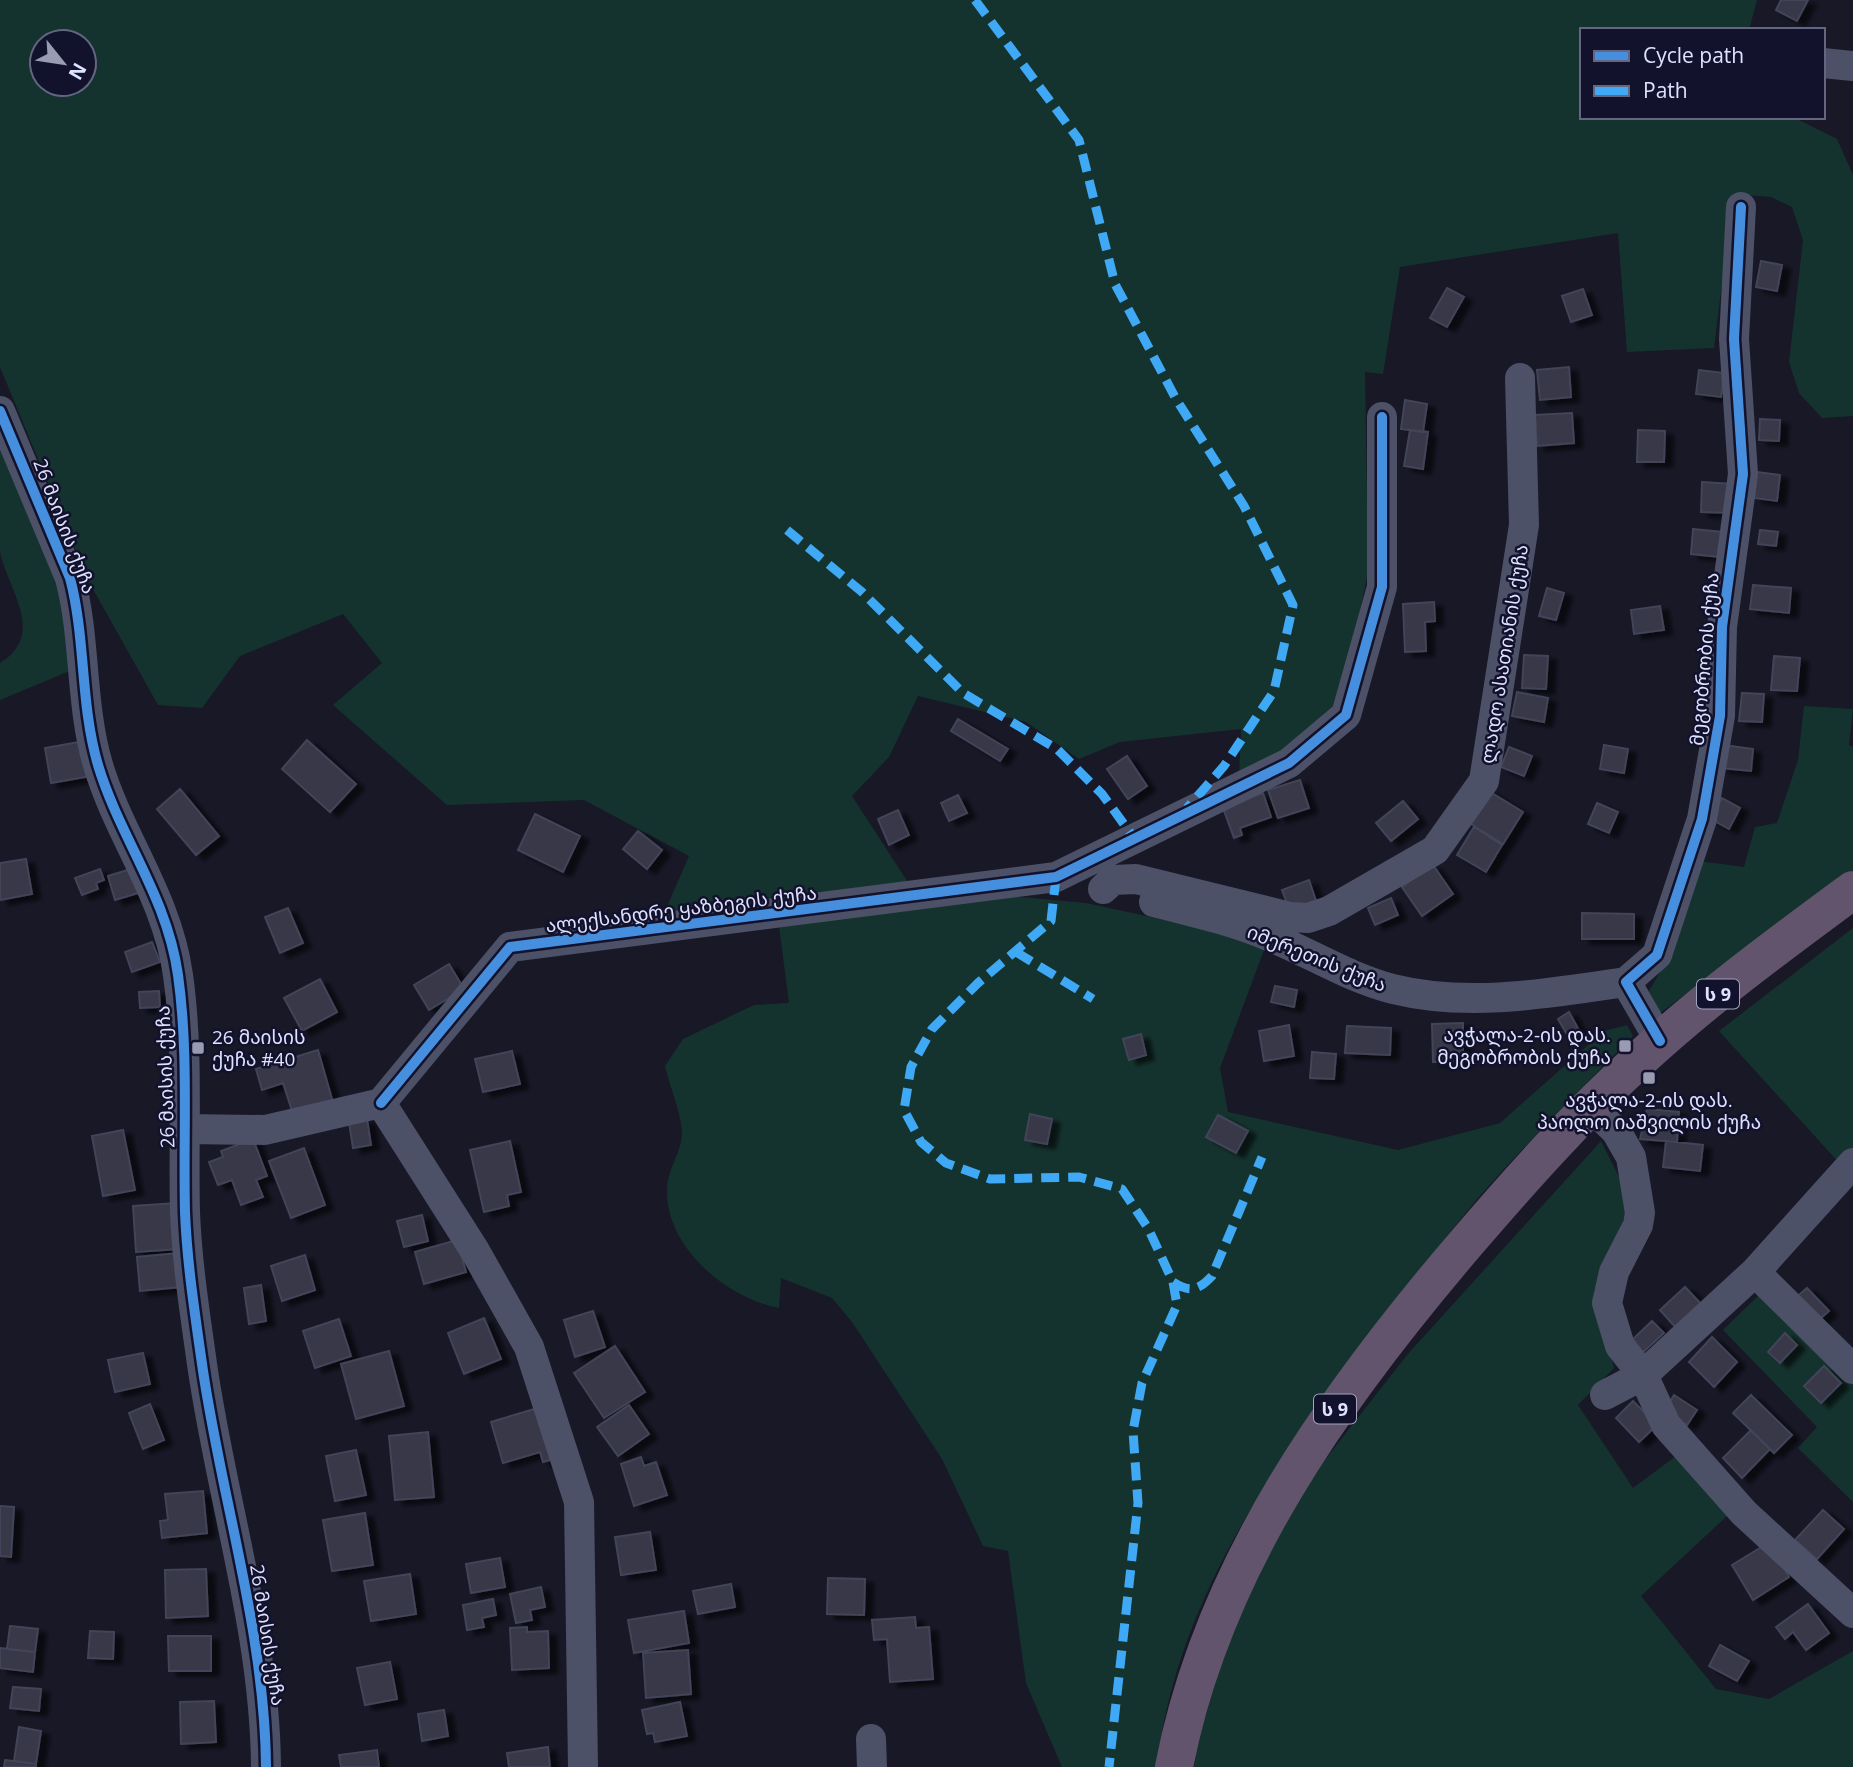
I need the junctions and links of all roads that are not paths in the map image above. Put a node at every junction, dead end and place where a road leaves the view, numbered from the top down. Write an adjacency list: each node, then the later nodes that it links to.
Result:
1 (1825, 62): 2 (street)
2 (1853, 66)
3 (1741, 207): 10 (street, მეგობრობის ქუჩა)
4 (1520, 378): 8 (street, ლადო ასათიანის ქუჩა)
5 (0, 411): 14 (street, 26 მაისის ქუჩა)
6 (1382, 417): 7 (street)
7 (1055, 877): 8 (street, იმერეთის ქუჩა); 12 (street, ალექსანდრე ყაზბეგის ქუჩა)
8 (1103, 890): 10 (street, იმერეთის ქუჩა)
9 (1853, 890): 11 (highway, ს 9)
10 (1626, 982): 11 (street)
11 (1660, 1041): 13 (highway, ს 9)
12 (381, 1103): 14 (street); 22 (street)
13 (1591, 1107): 18 (street); 23 (highway, ს 9)
14 (184, 1129): 21 (street, 26 მაისის ქუჩა)
15 (1853, 1163): 16 (street)
16 (1755, 1272): 17 (street); 18 (street)
17 (1853, 1369)
18 (1643, 1375): 19 (street); 20 (street)
19 (1605, 1395)
20 (1853, 1613)
21 (266, 1767)
22 (583, 1767)
23 (1174, 1767)

